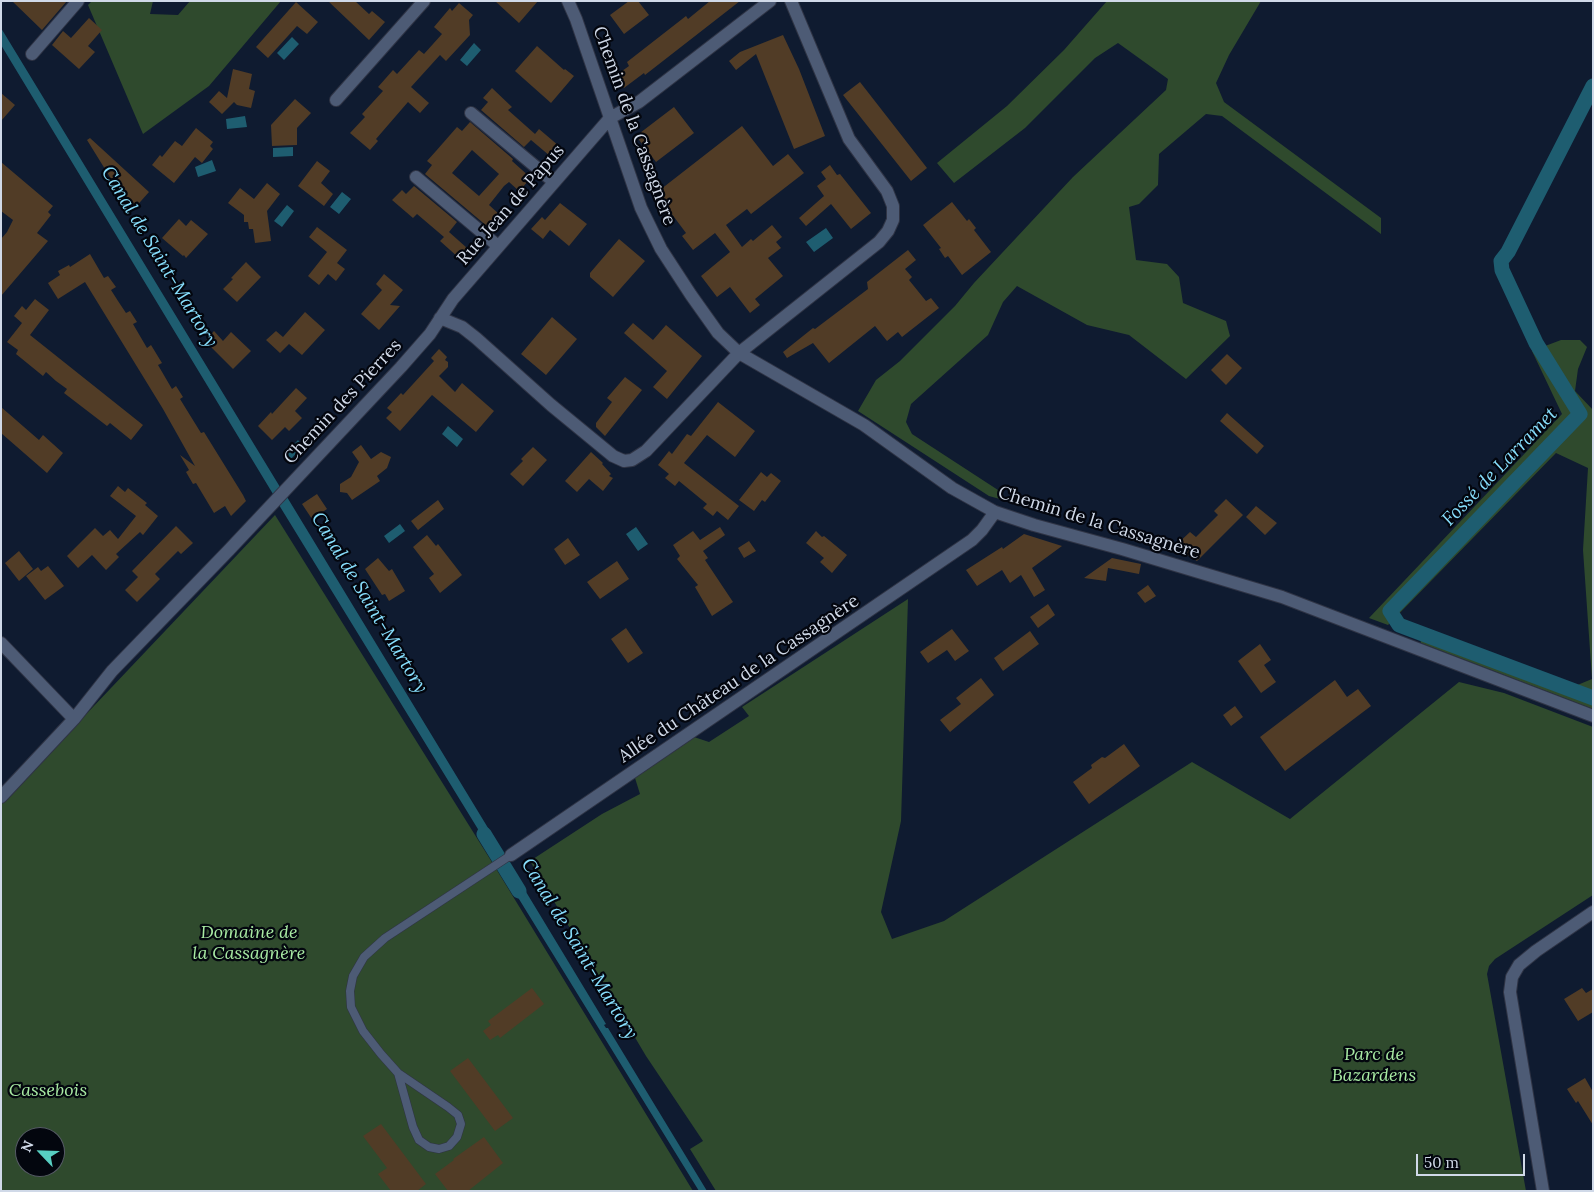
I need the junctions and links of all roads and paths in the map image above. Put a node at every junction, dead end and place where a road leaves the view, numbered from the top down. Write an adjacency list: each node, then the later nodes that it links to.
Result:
1 (78, 1): 6 (street)
2 (424, 1): 7 (street)
3 (568, 1): 9 (street, Chemin de la Cassagnère)
4 (770, 1): 9 (street, Rue Jean de Papus)
5 (791, 1): 14 (street)
6 (32, 54)
7 (336, 100)
8 (471, 113): 11 (street)
9 (610, 118): 11 (street, Rue Jean de Papus); 14 (street, Chemin de la Cassagnère)
10 (416, 176): 12 (street)
11 (554, 182): 12 (street, Rue Jean de Papus)
12 (498, 246): 13 (street, Rue Jean de Papus)
13 (440, 318): 14 (street); 18 (street, Chemin des Pierres)
14 (739, 353): 15 (street, Chemin de la Cassagnère)
15 (995, 512): 17 (street, Chemin de la Cassagnère); 20 (street, Allée du Château de la Cassagnère)
16 (1, 643): 18 (street)
17 (1593, 716)
18 (74, 719): 19 (street, Chemin des Pierres)
19 (1, 797)
20 (511, 855): 22 (lane, Allée du Château de la Cassagnère)
21 (1593, 912): 23 (street)
22 (398, 1073): 22 (lane)
23 (1543, 1191)

